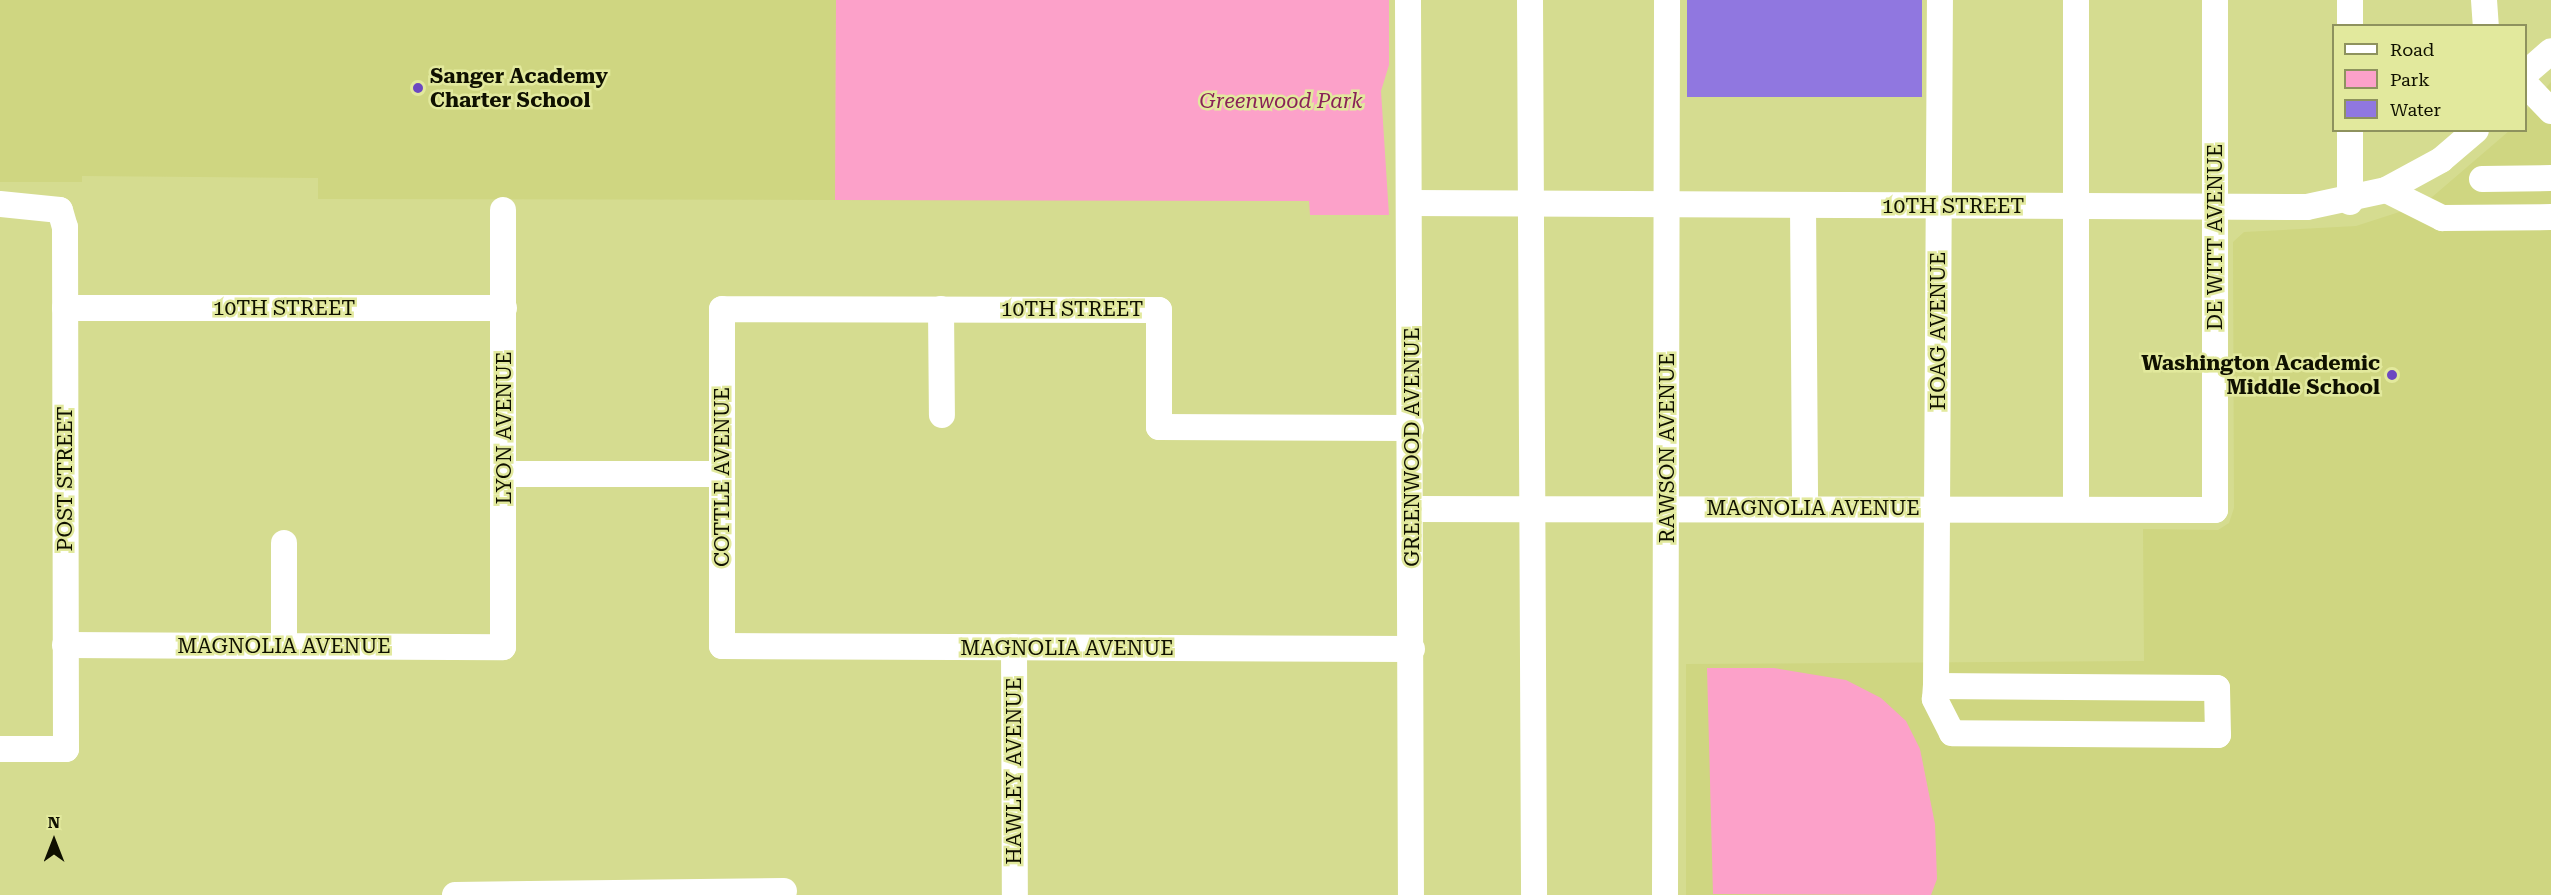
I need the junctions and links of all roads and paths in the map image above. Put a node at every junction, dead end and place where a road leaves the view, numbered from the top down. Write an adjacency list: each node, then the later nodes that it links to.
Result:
1 (1408, 0): 21 (street, GREENWOOD AVENUE)
2 (1530, 0): 23 (street)
3 (1668, 0): 24 (street, RAWSON AVENUE)
4 (1940, 0): 26 (street, HOAG AVENUE)
5 (2076, 0): 27 (street)
6 (2214, 0): 28 (street, DE WITT AVENUE)
7 (2350, 0): 9 (street)
8 (2484, 0): 10 (street)
9 (2350, 24)
10 (2486, 24)
11 (2551, 51): 12 (street)
12 (2527, 72)
13 (2527, 86): 14 (street)
14 (2551, 111)
15 (2350, 132): 20 (street)
16 (2474, 132): 19 (street, 10TH STREET)
17 (2551, 178): 18 (street)
18 (2482, 179)
19 (2386, 190): 20 (street, 10TH STREET); 30 (street)
20 (2350, 202): 28 (street, 10TH STREET)
21 (1409, 203): 23 (street, 10TH STREET); 36 (street, GREENWOOD AVENUE)
22 (0, 204): 31 (street, POST STREET)
23 (1528, 204): 24 (street, 10TH STREET); 44 (street)
24 (1668, 204): 25 (street, 10TH STREET); 40 (street, RAWSON AVENUE)
25 (1803, 205): 26 (street, 10TH STREET); 39 (street)
26 (1938, 206): 27 (street, 10TH STREET); 41 (street, HOAG AVENUE)
27 (2074, 206): 28 (street, 10TH STREET); 42 (street)
28 (2214, 206): 45 (street, DE WITT AVENUE)
29 (504, 210): 32 (street, LYON AVENUE)
30 (2551, 217)
31 (65, 308): 32 (street, 10TH STREET); 47 (street, POST STREET)
32 (504, 308): 37 (street, LYON AVENUE)
33 (722, 309): 34 (street, 10TH STREET); 38 (street, COTTLE AVENUE)
34 (941, 309): 35 (street); 36 (street, 10TH STREET)
35 (942, 415)
36 (1411, 428): 43 (street, GREENWOOD AVENUE)
37 (504, 474): 38 (street); 49 (street, LYON AVENUE)
38 (722, 474): 50 (street, COTTLE AVENUE)
39 (1804, 507): 40 (street, MAGNOLIA AVENUE); 41 (street, MAGNOLIA AVENUE)
40 (1667, 508): 44 (street, MAGNOLIA AVENUE); 60 (street, RAWSON AVENUE)
41 (1940, 508): 42 (street, MAGNOLIA AVENUE); 53 (street, HOAG AVENUE)
42 (2076, 508): 45 (street, MAGNOLIA AVENUE)
43 (1412, 509): 44 (street, MAGNOLIA AVENUE); 52 (street, GREENWOOD AVENUE)
44 (1532, 509): 59 (street)
45 (2215, 510)
46 (284, 543): 48 (street)
47 (65, 645): 48 (street, MAGNOLIA AVENUE); 54 (street, POST STREET)
48 (284, 646): 49 (street, MAGNOLIA AVENUE)
49 (503, 646)
50 (722, 646): 51 (street, MAGNOLIA AVENUE)
51 (1014, 647): 52 (street, MAGNOLIA AVENUE); 57 (street, HAWLEY AVENUE)
52 (1412, 649): 58 (street, GREENWOOD AVENUE)
53 (1938, 674): 53 (street, HOAG AVENUE)
54 (0, 749)
55 (783, 891): 56 (street)
56 (455, 893)
57 (1015, 895)
58 (1411, 895)
59 (1534, 895)
60 (1665, 895)

